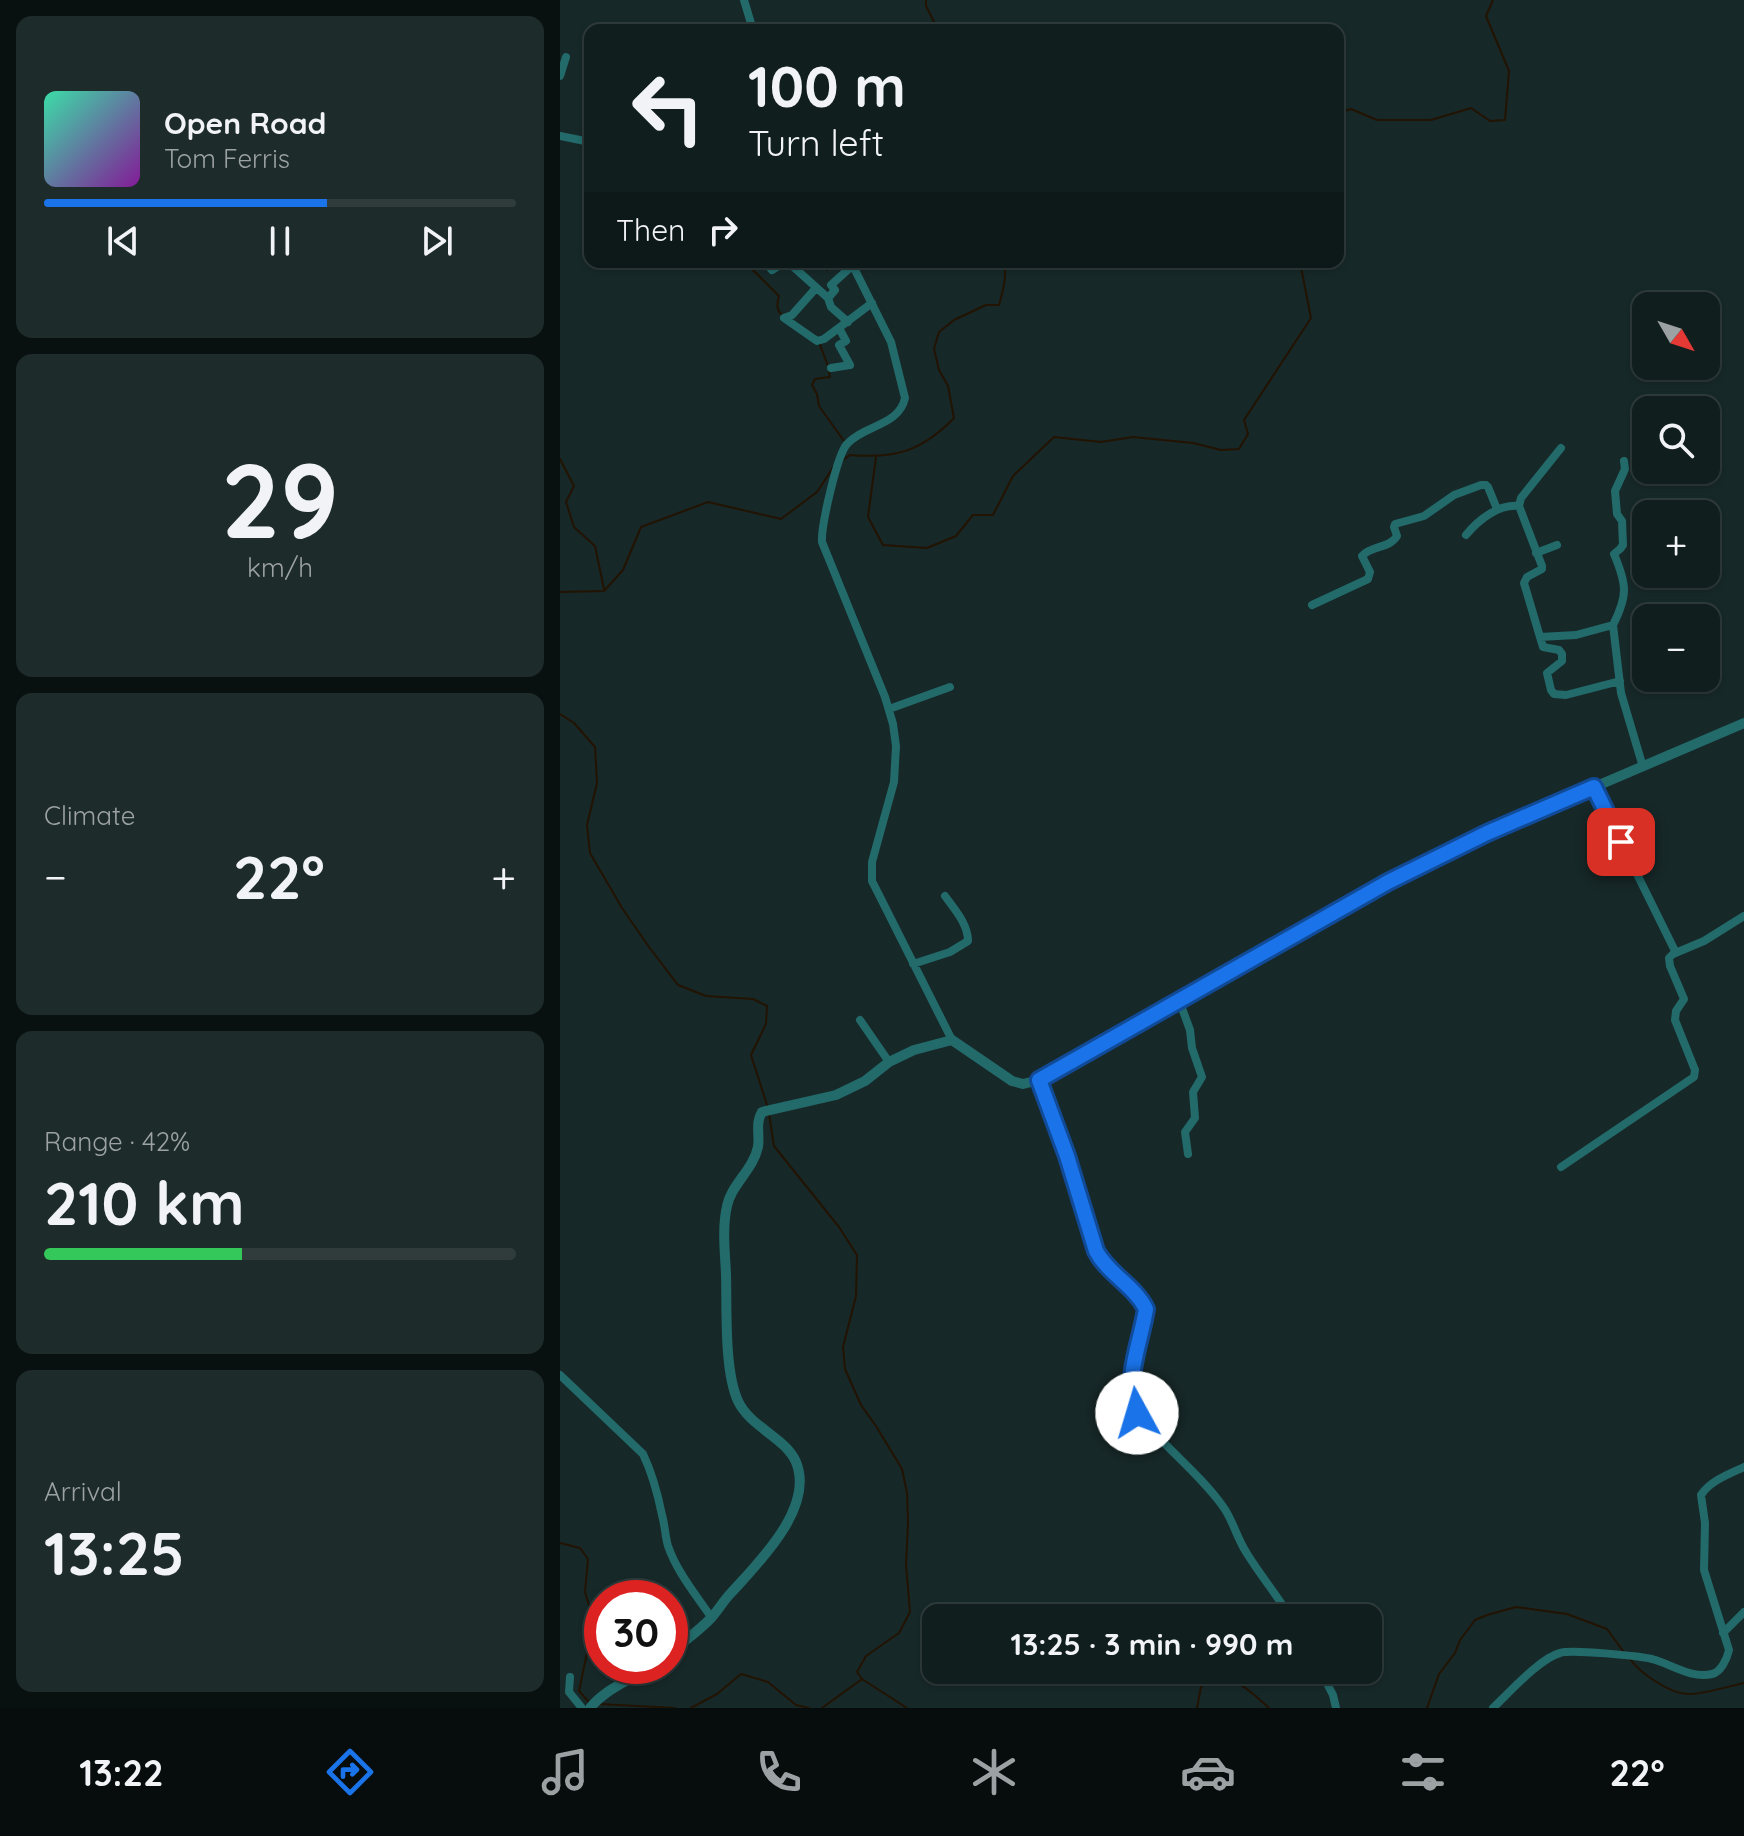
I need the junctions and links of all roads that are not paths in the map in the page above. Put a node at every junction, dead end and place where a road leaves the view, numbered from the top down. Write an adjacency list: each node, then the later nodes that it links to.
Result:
1 (744, 0): 2 (street)
2 (751, 24)
3 (566, 57): 4 (street)
4 (560, 76)
5 (560, 136): 6 (street)
6 (584, 141)
7 (793, 268): 10 (street)
8 (848, 268): 11 (street)
9 (854, 268): 12 (street)
10 (816, 288): 11 (street); 14 (street)
11 (828, 298): 13 (street)
12 (871, 304): 13 (street); 28 (street)
13 (848, 322): 14 (street)
14 (839, 328): 15 (street)
15 (831, 368)
16 (1561, 448): 18 (street)
17 (1624, 461): 24 (street)
18 (1519, 506): 19 (street); 22 (street)
19 (1497, 509): 20 (street); 23 (street)
20 (1466, 535)
21 (1557, 545): 22 (street)
22 (1536, 553): 25 (street)
23 (1312, 605)
24 (1613, 625): 25 (street); 26 (street)
25 (1540, 637): 26 (street)
26 (1620, 681): 30 (street)
27 (950, 687): 28 (street)
28 (889, 709): 35 (street)
29 (1744, 723): 30 (street)
30 (1643, 767): 31 (street)
31 (1594, 787): 34 (street); 36 (street)
32 (945, 896): 35 (street)
33 (1744, 916): 34 (street)
34 (1676, 953): 42 (street)
35 (913, 964): 38 (street)
36 (1179, 1000): 40 (street); 41 (street)
37 (860, 1020): 39 (street)
38 (952, 1040): 39 (street); 40 (street)
39 (889, 1062): 47 (street)
40 (1039, 1080): 45 (street)
41 (1188, 1154)
42 (1561, 1167)
43 (560, 1375): 47 (street)
44 (1744, 1467): 48 (street)
45 (1283, 1604)
46 (1744, 1612): 48 (street)
47 (711, 1617): 49 (street)
48 (1723, 1633): 56 (street)
49 (688, 1639)
50 (570, 1677): 53 (street)
51 (620, 1684): 54 (street)
52 (1327, 1684): 55 (street)
53 (582, 1708)
54 (590, 1708)
55 (1336, 1708)
56 (1493, 1708)

